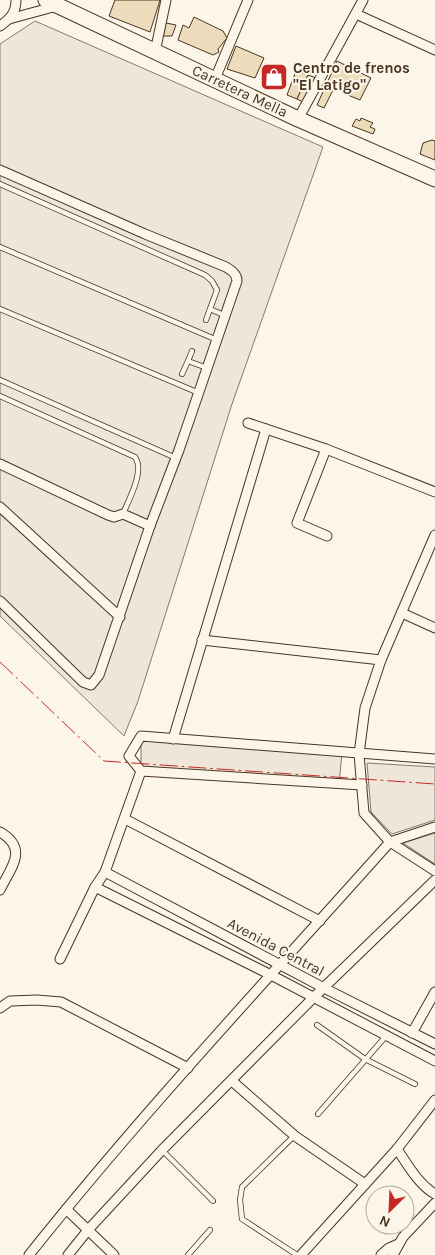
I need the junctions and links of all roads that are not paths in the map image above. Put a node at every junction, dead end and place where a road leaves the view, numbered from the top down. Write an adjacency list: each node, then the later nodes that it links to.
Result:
1 (16, 0): 7 (street)
2 (166, 0): 10 (street)
3 (248, 0): 11 (street)
4 (362, 0): 6 (street)
5 (55, 2): 7 (street); 10 (main road, Carretera Mella)
6 (356, 14): 9 (street); 12 (street)
7 (9, 19): 8 (street)
8 (0, 26)
9 (435, 50)
10 (155, 52): 11 (main road, Carretera Mella)
11 (215, 79): 12 (main road, Carretera Mella)
12 (298, 119): 14 (main road, Carretera Mella)
13 (0, 170): 19 (street)
14 (435, 179)
15 (0, 184): 18 (lane)
16 (0, 247): 21 (lane)
17 (0, 309): 27 (lane)
18 (210, 309): 19 (lane); 20 (lane)
19 (226, 316): 21 (street)
20 (206, 320)
21 (217, 340): 24 (street)
22 (192, 351): 23 (lane)
23 (188, 361): 24 (lane); 25 (lane)
24 (207, 368): 27 (street)
25 (182, 374)
26 (0, 380): 32 (lane)
27 (198, 393): 32 (street)
28 (0, 396): 36 (lane)
29 (248, 423): 30 (street)
30 (266, 429): 31 (street); 44 (street)
31 (326, 449): 34 (street); 39 (street)
32 (176, 458): 37 (street)
33 (0, 464): 36 (street)
34 (435, 492)
35 (0, 507): 42 (street)
36 (123, 514): 37 (street)
37 (150, 526): 42 (street)
38 (435, 535): 41 (street)
39 (327, 536)
40 (0, 601): 42 (street)
41 (402, 614): 43 (street); 45 (street)
42 (120, 618)
43 (435, 628)
44 (202, 640): 45 (street); 46 (street)
45 (381, 660): 47 (street)
46 (173, 739): 47 (street); 49 (street)
47 (359, 754): 48 (street); 50 (street)
48 (435, 759)
49 (141, 772): 50 (street); 51 (street)
50 (362, 785): 54 (street)
51 (125, 819): 56 (street); 60 (street)
52 (435, 827): 54 (street)
53 (0, 832): 59 (street)
54 (390, 842): 55 (street); 60 (street)
55 (435, 871)
56 (105, 872): 58 (street); 62 (street, Avenida Central)
57 (435, 880): 64 (street)
58 (95, 887): 61 (street); 63 (street)
59 (0, 890)
60 (320, 921): 62 (street)
61 (60, 959)
62 (282, 964): 63 (street); 64 (street, Avenida Central)
63 (272, 975): 66 (street); 74 (street)
64 (324, 988): 66 (street); 69 (street, Avenida Central)
65 (435, 992): 69 (street)
66 (313, 998): 70 (street); 75 (street)
67 (0, 1008): 74 (street)
68 (317, 1025): 72 (lane)
69 (412, 1033): 71 (street, Avenida Central)
70 (386, 1036): 72 (lane); 73 (street)
71 (435, 1044)
72 (366, 1059): 76 (lane); 78 (lane)
73 (435, 1061)
74 (188, 1068): 86 (street)
75 (232, 1081): 79 (street); 81 (street)
76 (414, 1084)
77 (435, 1100): 80 (street)
78 (318, 1114)
79 (295, 1136): 82 (street); 94 (lane)
80 (397, 1149): 82 (street); 83 (street)
81 (162, 1150): 84 (lane); 87 (street)
82 (364, 1184): 94 (street)
83 (435, 1194)
84 (213, 1201)
85 (435, 1203): 89 (street)
86 (66, 1209): 87 (street); 90 (street)
87 (88, 1230): 91 (street); 92 (street)
88 (210, 1230): 93 (lane)
89 (398, 1244): 95 (street); 96 (street)
90 (29, 1255)
91 (68, 1255)
92 (114, 1255)
93 (188, 1255)
94 (299, 1255)
95 (381, 1255)
96 (393, 1255)

